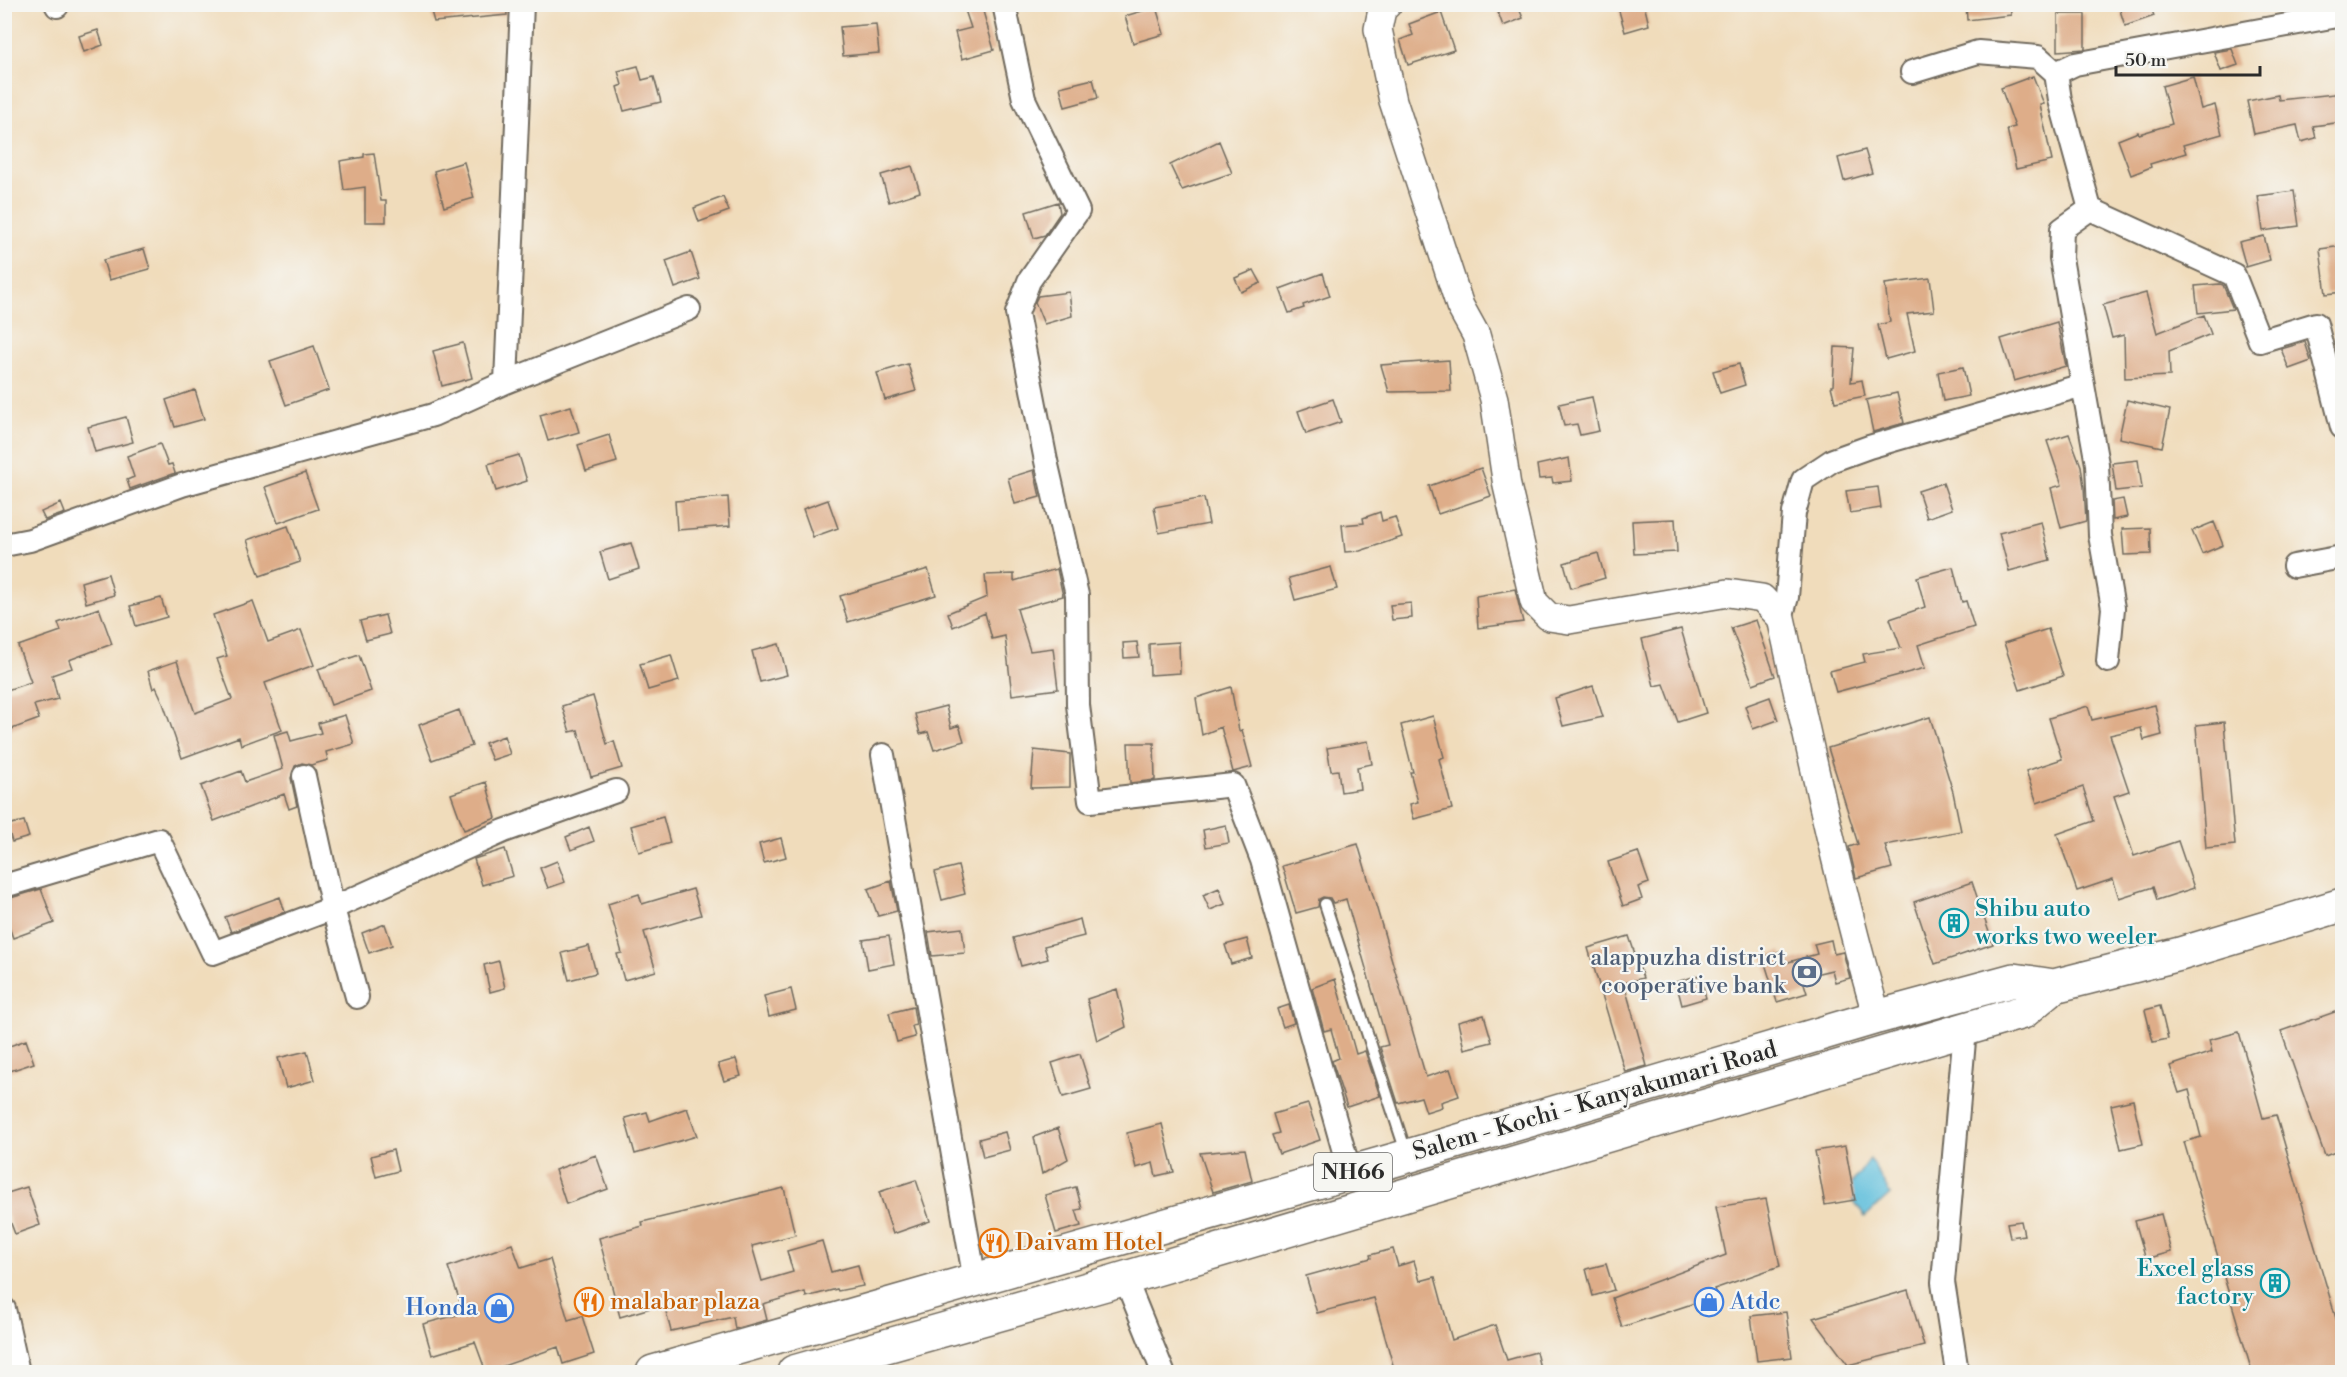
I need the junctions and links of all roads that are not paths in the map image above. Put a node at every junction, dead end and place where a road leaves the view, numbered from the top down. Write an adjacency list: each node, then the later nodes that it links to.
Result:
1 (522, 4): 9 (street)
2 (1004, 4): 29 (street)
3 (1378, 13): 15 (street)
4 (2343, 15): 6 (street)
5 (1912, 72): 6 (street)
6 (2056, 73): 7 (street)
7 (2090, 209): 10 (street); 11 (street)
8 (689, 309): 9 (street)
9 (506, 382): 12 (street)
10 (2083, 385): 15 (street); 16 (street)
11 (2343, 427)
12 (4, 545)
13 (2343, 557): 14 (street)
14 (2294, 566)
15 (1776, 604): 26 (street)
16 (2108, 662)
17 (883, 755): 31 (street)
18 (304, 776): 23 (street)
19 (616, 791): 23 (street)
20 (4, 886): 23 (street)
21 (1325, 904): 28 (lane)
22 (2343, 905): 24 (highway, Salem - Kochi - Kanyakumari Road / NH66)
23 (333, 908): 25 (street)
24 (2054, 986): 26 (highway, Salem - Kochi - Kanyakumari Road / NH66); 27 (highway, Salem - Kochi - Kanyakumari Road / NH66)
25 (357, 997)
26 (1877, 1017): 28 (highway, Salem - Kochi - Kanyakumari Road / NH66)
27 (1965, 1029): 30 (highway, Salem - Kochi - Kanyakumari Road / NH66); 37 (street)
28 (1408, 1156): 29 (highway, Salem - Kochi - Kanyakumari Road / NH66)
29 (1350, 1173): 31 (highway, Salem - Kochi - Kanyakumari Road / NH66)
30 (1125, 1278): 35 (highway, Salem - Kochi - Kanyakumari Road / NH66); 36 (street)
31 (975, 1281): 34 (highway, Salem - Kochi - Kanyakumari Road / NH66)
32 (4, 1309): 33 (street)
33 (18, 1372)
34 (653, 1372)
35 (794, 1372)
36 (1163, 1372)
37 (1957, 1372)

